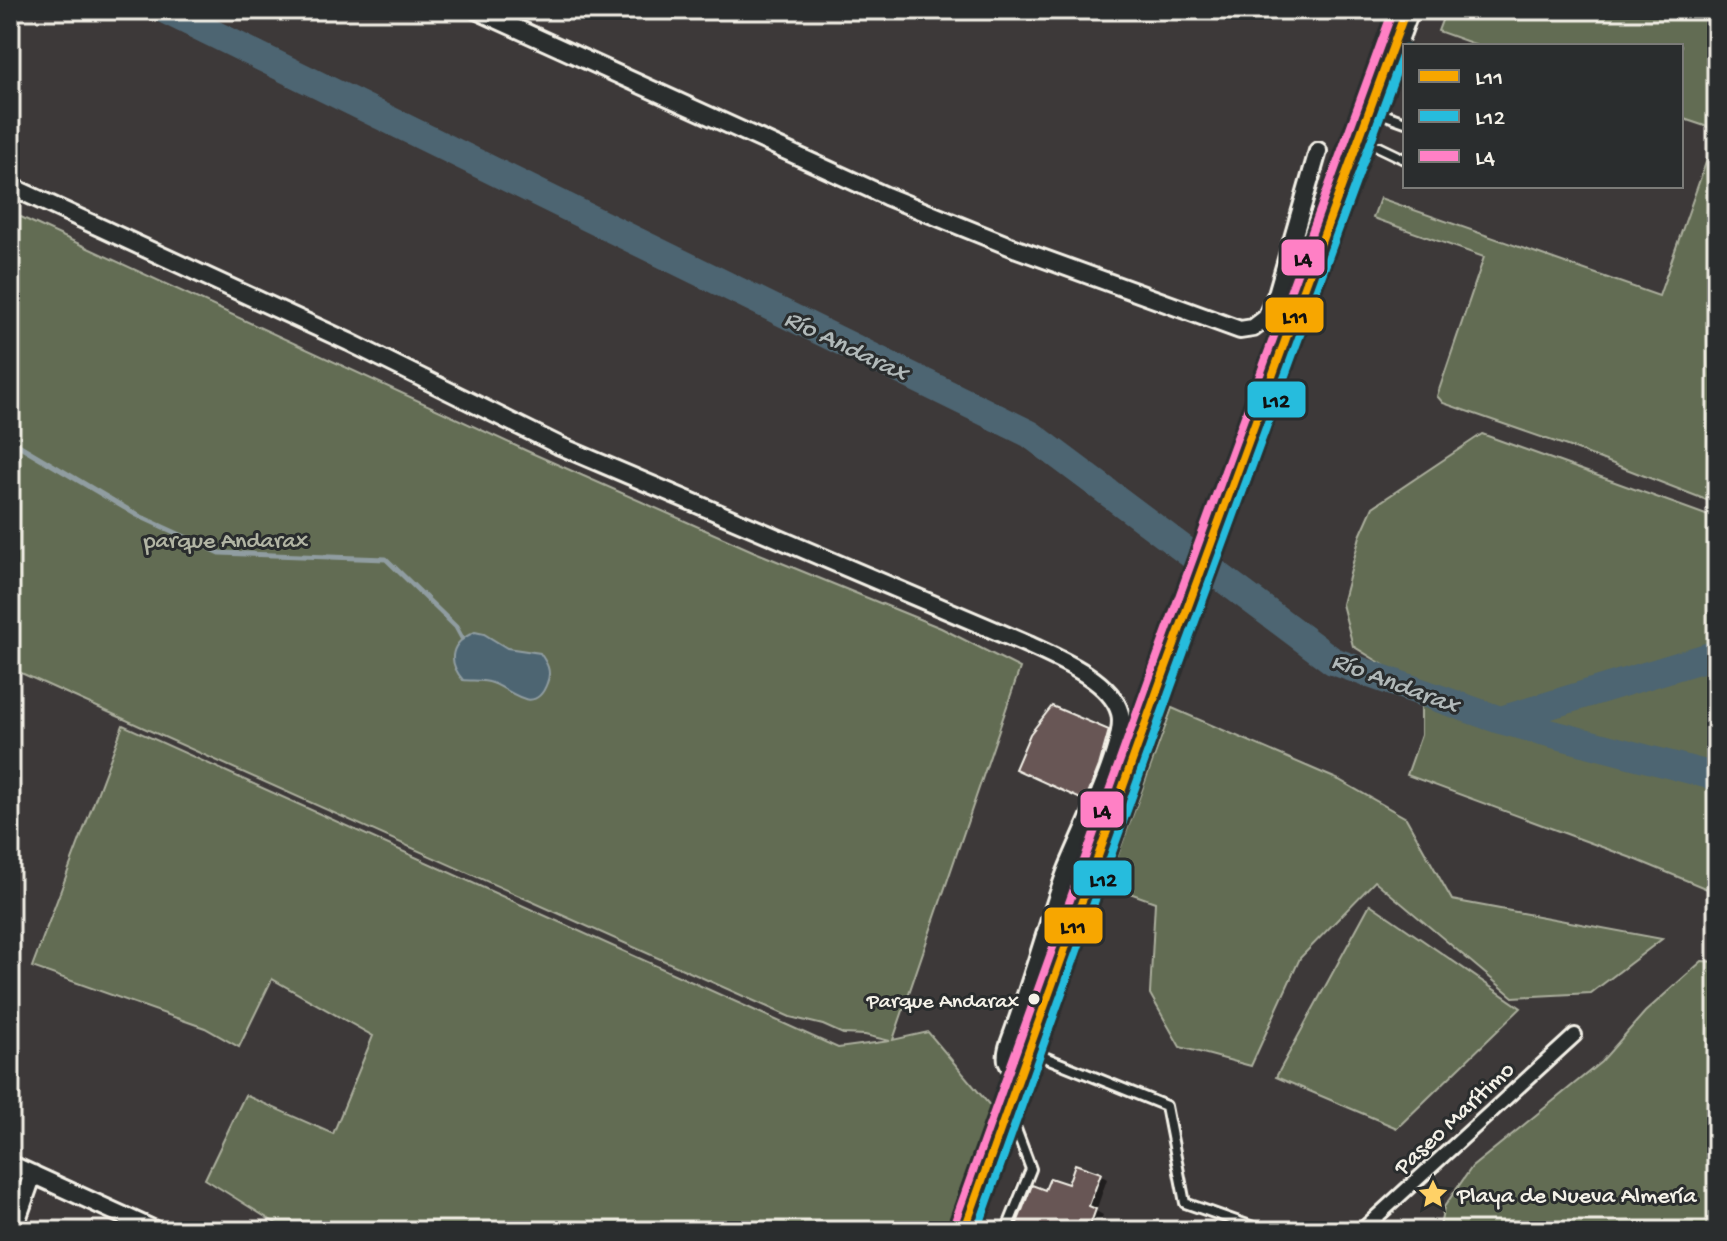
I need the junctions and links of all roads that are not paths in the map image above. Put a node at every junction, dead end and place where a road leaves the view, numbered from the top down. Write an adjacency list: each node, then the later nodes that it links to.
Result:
1 (476, 10): 7 (street)
2 (1406, 10): 3 (main road)
3 (1399, 49): 4 (main road)
4 (1369, 109): 5 (lane); 11 (main road)
5 (1403, 121)
6 (1379, 147): 8 (lane)
7 (1318, 151)
8 (1403, 159)
9 (10, 186): 11 (street)
10 (1575, 1035): 20 (street, Paseo Marítimo)
11 (1022, 1067): 12 (main road); 19 (lane)
12 (1007, 1107): 17 (main road); 18 (lane)
13 (10, 1164): 14 (street)
14 (33, 1174): 15 (street); 16 (street)
15 (16, 1228)
16 (157, 1231)
17 (964, 1231)
18 (1006, 1231)
19 (1265, 1231)
20 (1361, 1231)

